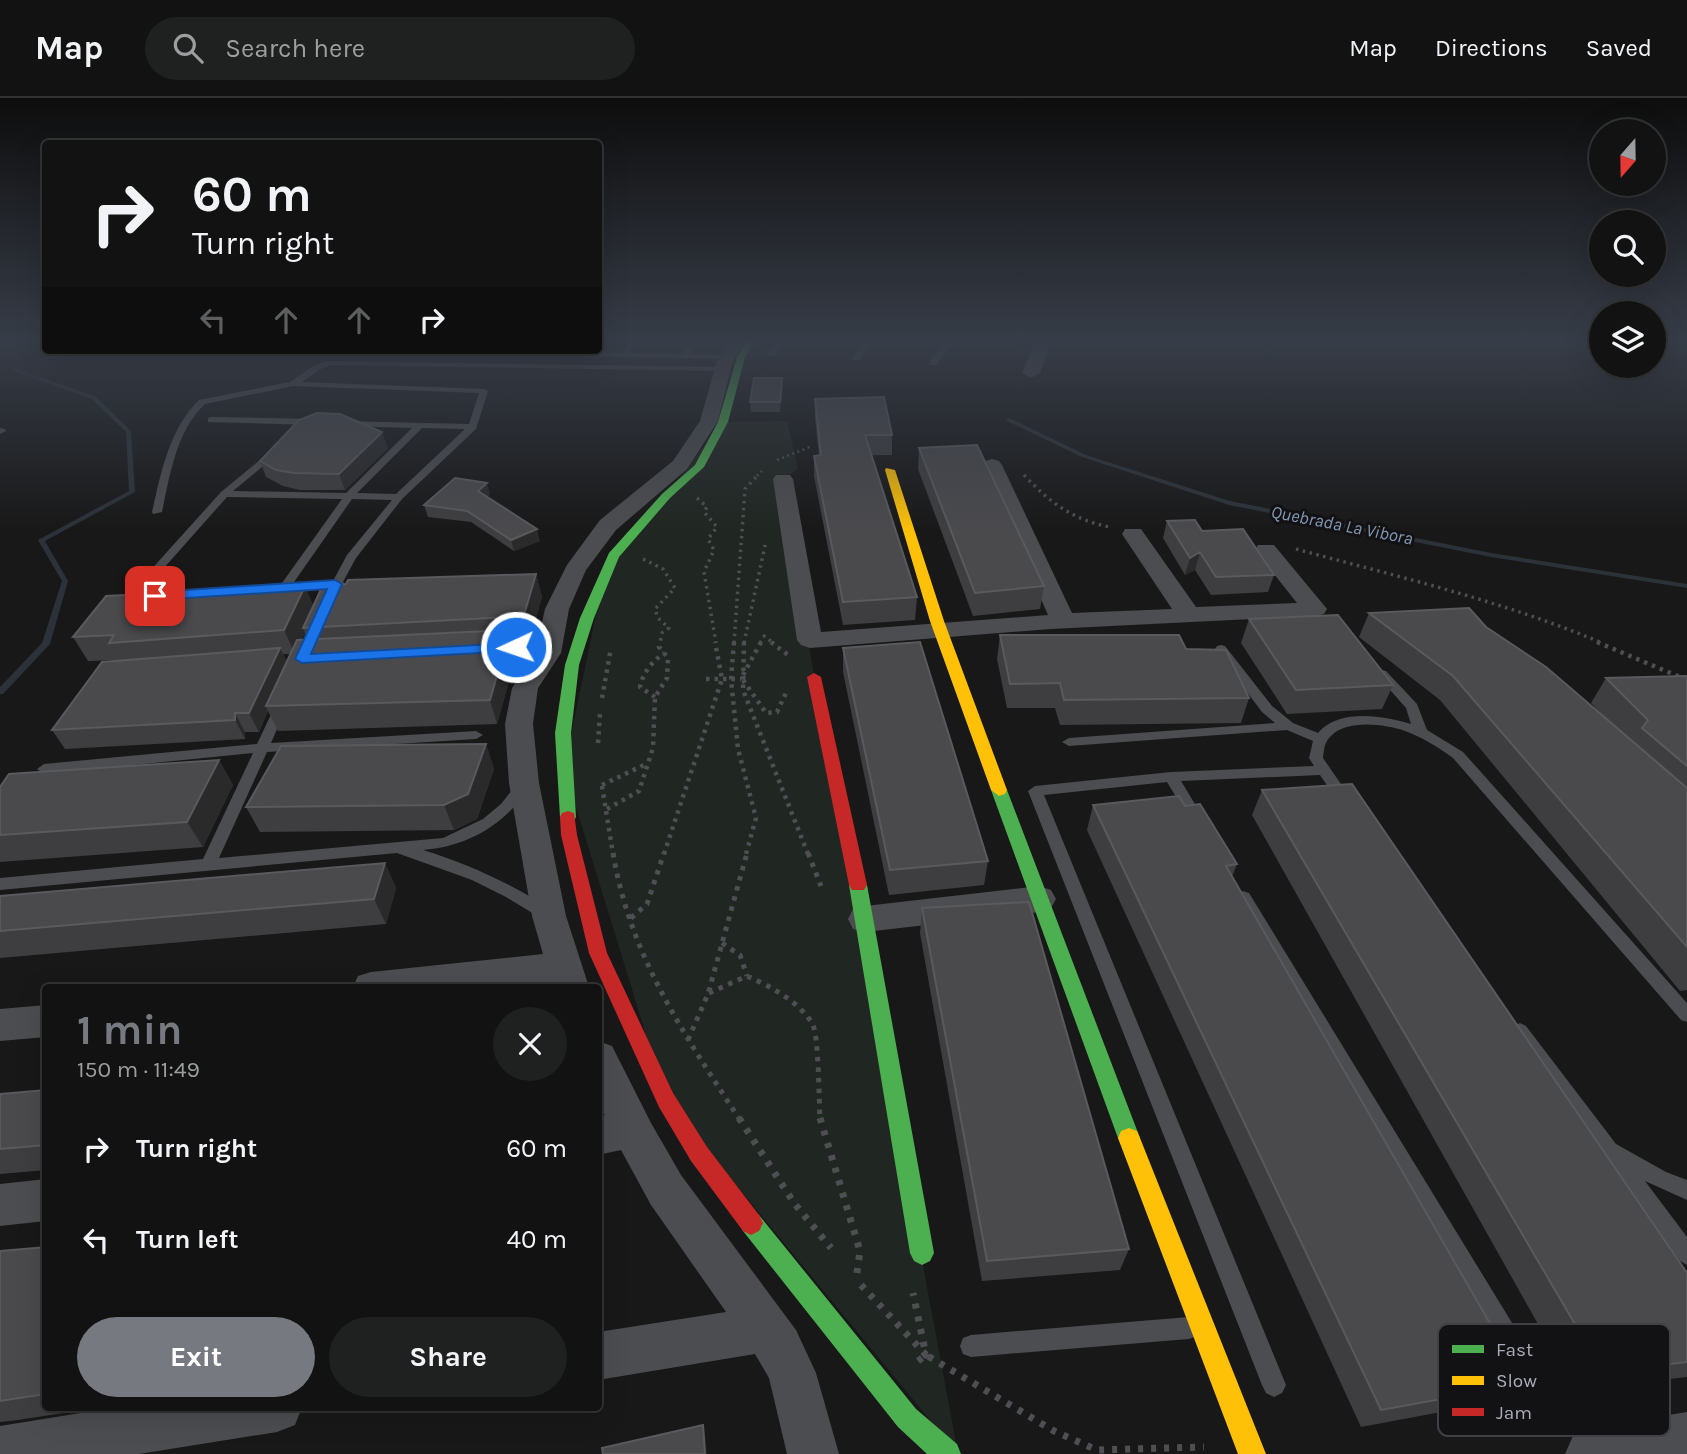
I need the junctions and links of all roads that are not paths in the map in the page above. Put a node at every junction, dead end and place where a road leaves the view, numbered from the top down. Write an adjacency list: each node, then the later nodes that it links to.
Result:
1 (197, 405): 19 (lane)
2 (479, 405): 10 (lane)
3 (714, 405): 21 (street)
4 (728, 405): 20 (street)
5 (211, 420): 6 (lane)
6 (312, 422): 7 (lane); 11 (lane)
7 (326, 422)
8 (339, 422): 9 (lane)
9 (420, 425): 10 (lane); 17 (lane)
10 (472, 426): 18 (lane)
11 (302, 430)
12 (283, 446): 16 (lane)
13 (992, 465): 31 (street)
14 (890, 470): 32 (street)
15 (783, 479): 32 (street)
16 (224, 494): 17 (lane); 26 (lane)
17 (349, 496): 18 (lane); 28 (lane)
18 (399, 497): 25 (lane)
19 (157, 512)
20 (650, 513): 21 (street); 35 (street)
21 (620, 514): 36 (street)
22 (1124, 531): 30 (street)
23 (1276, 549): 30 (street)
24 (349, 583): 25 (lane)
25 (335, 584): 28 (lane); 29 (lane)
26 (143, 585)
27 (269, 590): 28 (lane)
28 (283, 590)
29 (324, 609)
30 (1189, 615): 31 (street)
31 (1064, 622): 32 (street)
32 (941, 631): 55 (street)
33 (1220, 649): 39 (lane)
34 (1370, 661): 40 (lane)
35 (571, 671): 36 (street); 82 (street)
36 (537, 673): 48 (street)
37 (814, 677): 57 (street)
38 (287, 692): 44 (lane)
39 (1289, 726): 42 (lane); 43 (lane)
40 (1421, 733): 42 (lane); 60 (lane)
41 (476, 735): 44 (lane)
42 (1320, 739): 46 (lane)
43 (1069, 742)
44 (262, 748): 45 (lane); 52 (lane)
45 (44, 769)
46 (1322, 770): 47 (lane); 49 (lane)
47 (1171, 777): 50 (lane); 77 (lane)
48 (524, 783): 51 (lane); 56 (street)
49 (1355, 814)
50 (1207, 836)
51 (392, 848): 52 (lane); 56 (lane)
52 (209, 864): 53 (lane)
53 (0, 884)
54 (1236, 884): 72 (lane)
55 (1038, 899): 57 (street); 73 (street)
56 (549, 916): 58 (street)
57 (865, 919): 70 (street)
58 (568, 977): 59 (street)
59 (430, 984)
60 (1687, 1015)
61 (1512, 1020): 66 (lane)
62 (42, 1021): 63 (street)
63 (0, 1025)
64 (602, 1076): 65 (street)
65 (615, 1133): 74 (street)
66 (1603, 1140): 67 (lane); 71 (lane)
67 (1687, 1190)
68 (42, 1200): 69 (street)
69 (0, 1205)
70 (922, 1253)
71 (1687, 1254)
72 (1500, 1324)
73 (1200, 1328): 75 (lane); 83 (street)
74 (765, 1329): 76 (street); 81 (street)
75 (971, 1346)
76 (602, 1355)
77 (1274, 1385)
78 (252, 1411): 80 (street)
79 (1687, 1437): 84 (street)
80 (0, 1451)
81 (813, 1454)
82 (947, 1454)
83 (1252, 1454)
84 (1591, 1454)

